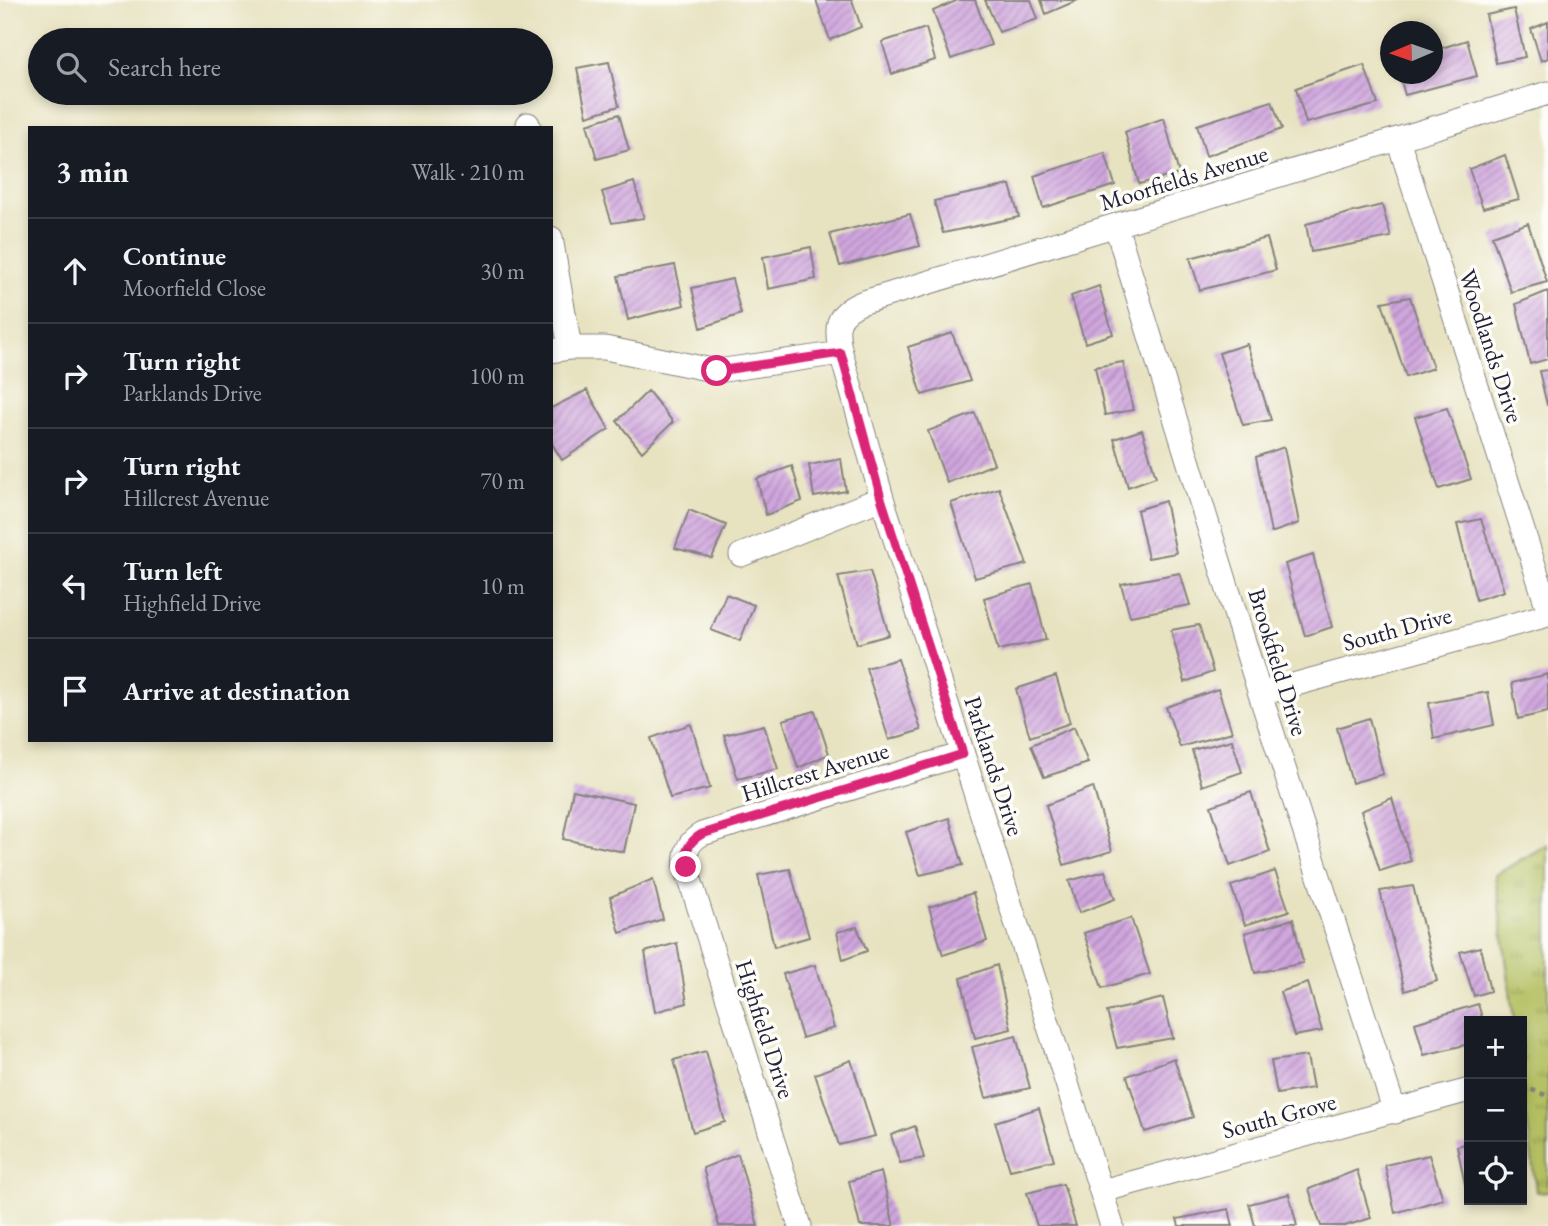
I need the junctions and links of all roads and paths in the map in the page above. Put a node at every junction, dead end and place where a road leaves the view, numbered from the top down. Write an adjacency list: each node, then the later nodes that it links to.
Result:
1 (1548, 93): 2 (street, Moorfields Avenue)
2 (1398, 139): 3 (street, Moorfields Avenue); 10 (street, Woodlands Drive)
3 (1116, 226): 5 (street, Moorfields Avenue); 12 (street, Brookfield Drive)
4 (553, 260): 6 (street)
5 (840, 320): 7 (street, Parklands Drive)
6 (561, 350): 7 (street)
7 (841, 353): 8 (street, Parklands Drive)
8 (881, 498): 9 (street); 13 (street, Parklands Drive)
9 (741, 555)
10 (1548, 609)
11 (1548, 615): 12 (street, South Drive)
12 (1260, 694): 18 (street, Brookfield Drive)
13 (963, 754): 14 (street, Hillcrest Avenue); 19 (street, Parklands Drive)
14 (687, 847): 20 (street, Highfield Drive)
15 (1527, 1088): 17 (path)
16 (1464, 1091): 18 (street, South Grove)
17 (1548, 1096)
18 (1395, 1112): 19 (street, South Grove)
19 (1102, 1191): 21 (street, Parklands Drive)
20 (800, 1226)
21 (1112, 1226)

